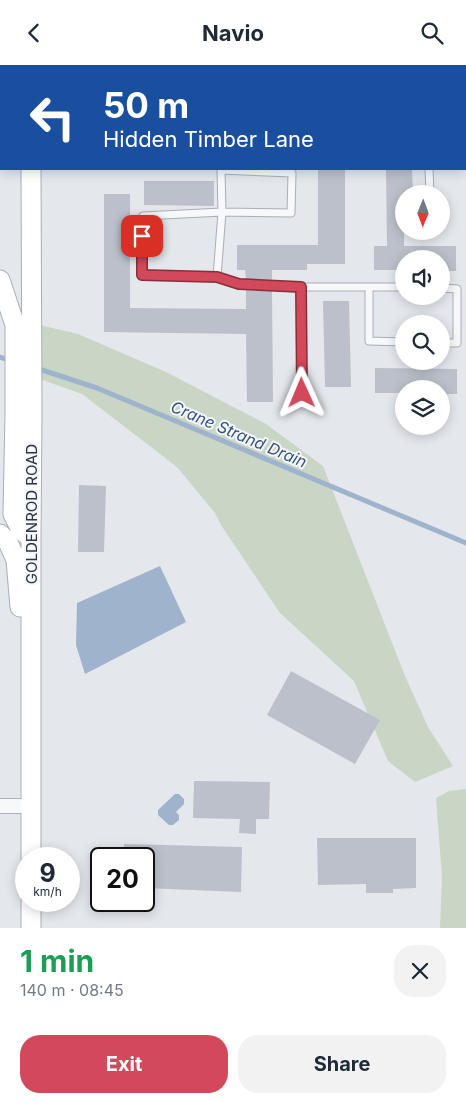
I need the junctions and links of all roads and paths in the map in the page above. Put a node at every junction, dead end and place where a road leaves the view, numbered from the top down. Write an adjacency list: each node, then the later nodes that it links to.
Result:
1 (31, 170): 13 (main road, GOLDENROD ROAD)
2 (221, 170): 6 (lane)
3 (239, 170): 6 (lane)
4 (429, 170): 5 (lane)
5 (430, 185)
6 (222, 211): 7 (lane); 7 (lane)
7 (217, 277): 9 (lane)
8 (0, 281): 13 (main road)
9 (301, 287): 10 (lane); 16 (lane)
10 (370, 287): 11 (lane); 14 (lane)
11 (395, 287)
12 (450, 289): 15 (lane)
13 (23, 335): 18 (main road, GOLDENROD ROAD)
14 (395, 342)
15 (450, 343)
16 (302, 393)
17 (0, 534): 18 (main road)
18 (31, 750): 20 (main road, GOLDENROD ROAD)
19 (0, 806): 20 (street)
20 (31, 806): 21 (main road, GOLDENROD ROAD)
21 (31, 847)
22 (31, 912): 23 (main road)
23 (31, 928)

